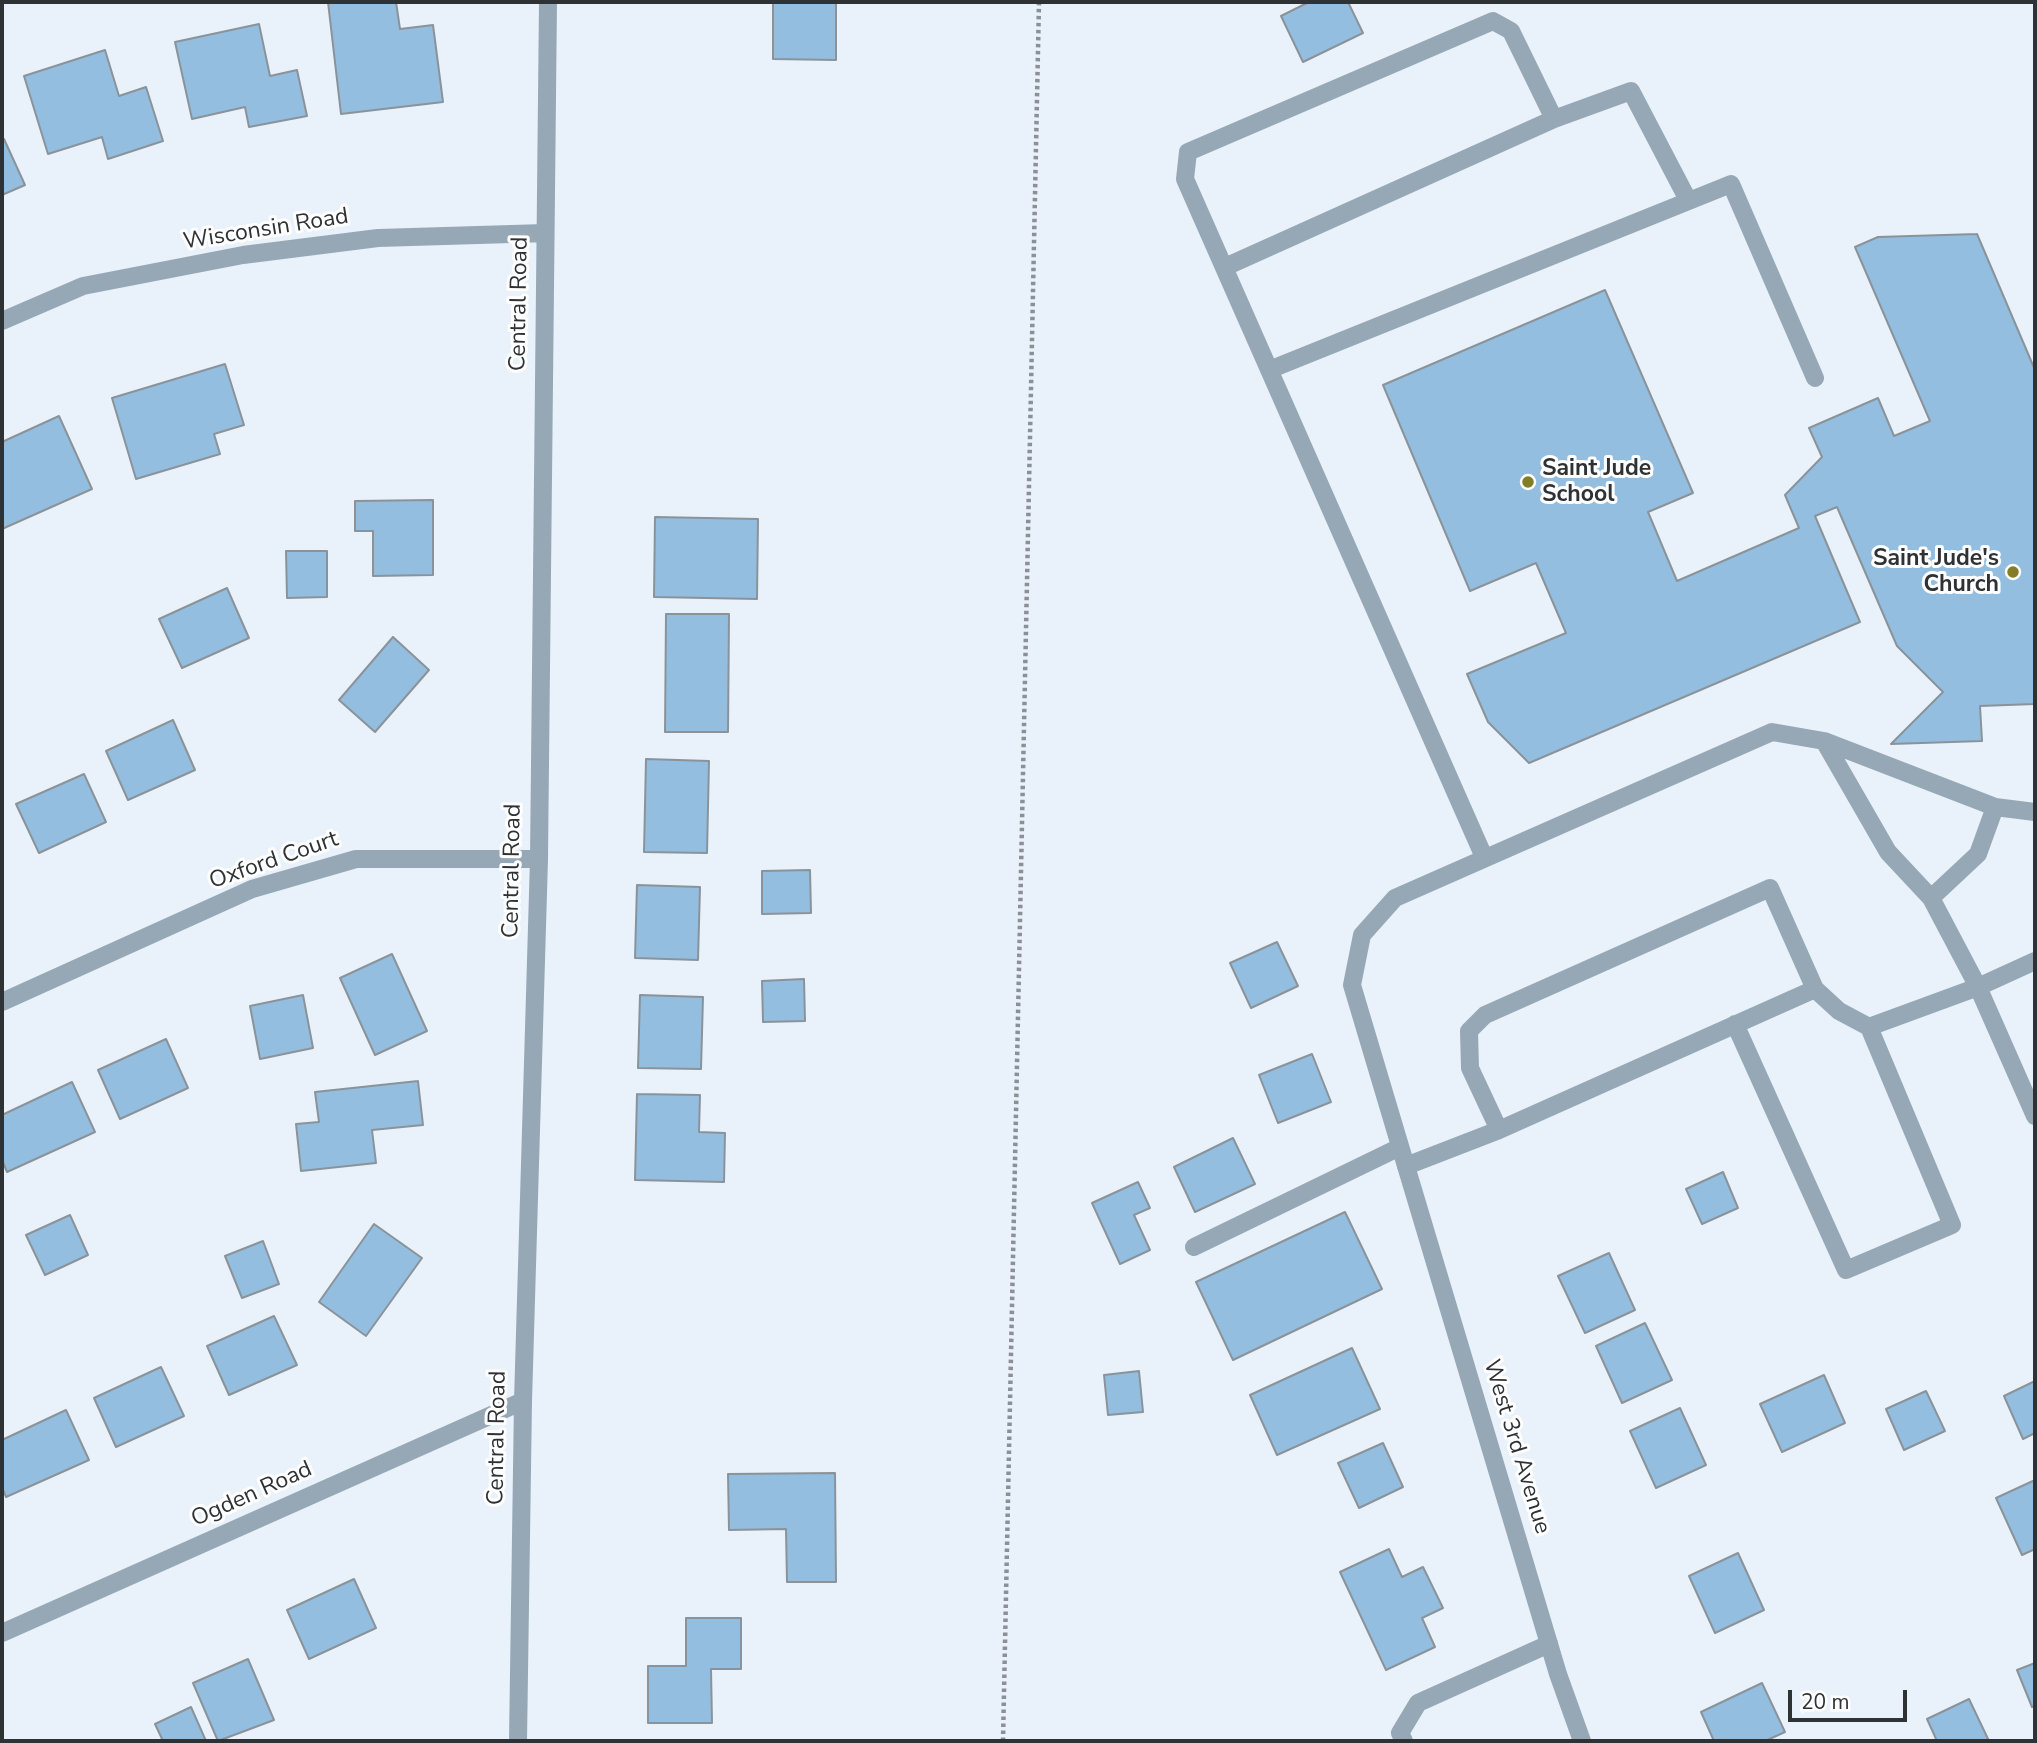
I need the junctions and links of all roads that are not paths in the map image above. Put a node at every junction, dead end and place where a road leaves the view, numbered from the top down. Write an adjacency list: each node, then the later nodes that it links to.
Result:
1 (548, 2): 4 (street, Central Road)
2 (1554, 119): 3 (street); 5 (street); 5 (street)
3 (1688, 200): 7 (street); 8 (street)
4 (545, 233): 6 (street, Wisconsin Road); 13 (street, Central Road)
5 (1225, 267): 7 (street)
6 (2, 320)
7 (1269, 370): 12 (street)
8 (1815, 378)
9 (1824, 741): 10 (street, West 3rd Avenue); 12 (street, West 3rd Avenue); 14 (street)
10 (1995, 807): 11 (street, West 3rd Avenue); 14 (street)
11 (2035, 812)
12 (1484, 857): 23 (street, West 3rd Avenue)
13 (539, 859): 18 (street, Oxford Court); 26 (street, Central Road)
14 (1931, 898): 16 (street)
15 (2035, 961): 16 (street)
16 (1978, 987): 20 (street); 21 (street)
17 (1815, 989): 19 (street); 20 (street); 22 (street)
18 (2, 1002)
19 (1735, 1024): 20 (street); 22 (street)
20 (1869, 1027)
21 (2035, 1116)
22 (1499, 1130): 24 (street)
23 (1399, 1147): 24 (street, West 3rd Avenue); 25 (street)
24 (1406, 1166): 28 (street, West 3rd Avenue)
25 (1194, 1247)
26 (523, 1401): 27 (street, Ogden Road); 29 (street, Central Road)
27 (2, 1633)
28 (1549, 1644): 30 (street); 31 (street, West 3rd Avenue)
29 (518, 1741)
30 (1404, 1741)
31 (1582, 1741)

